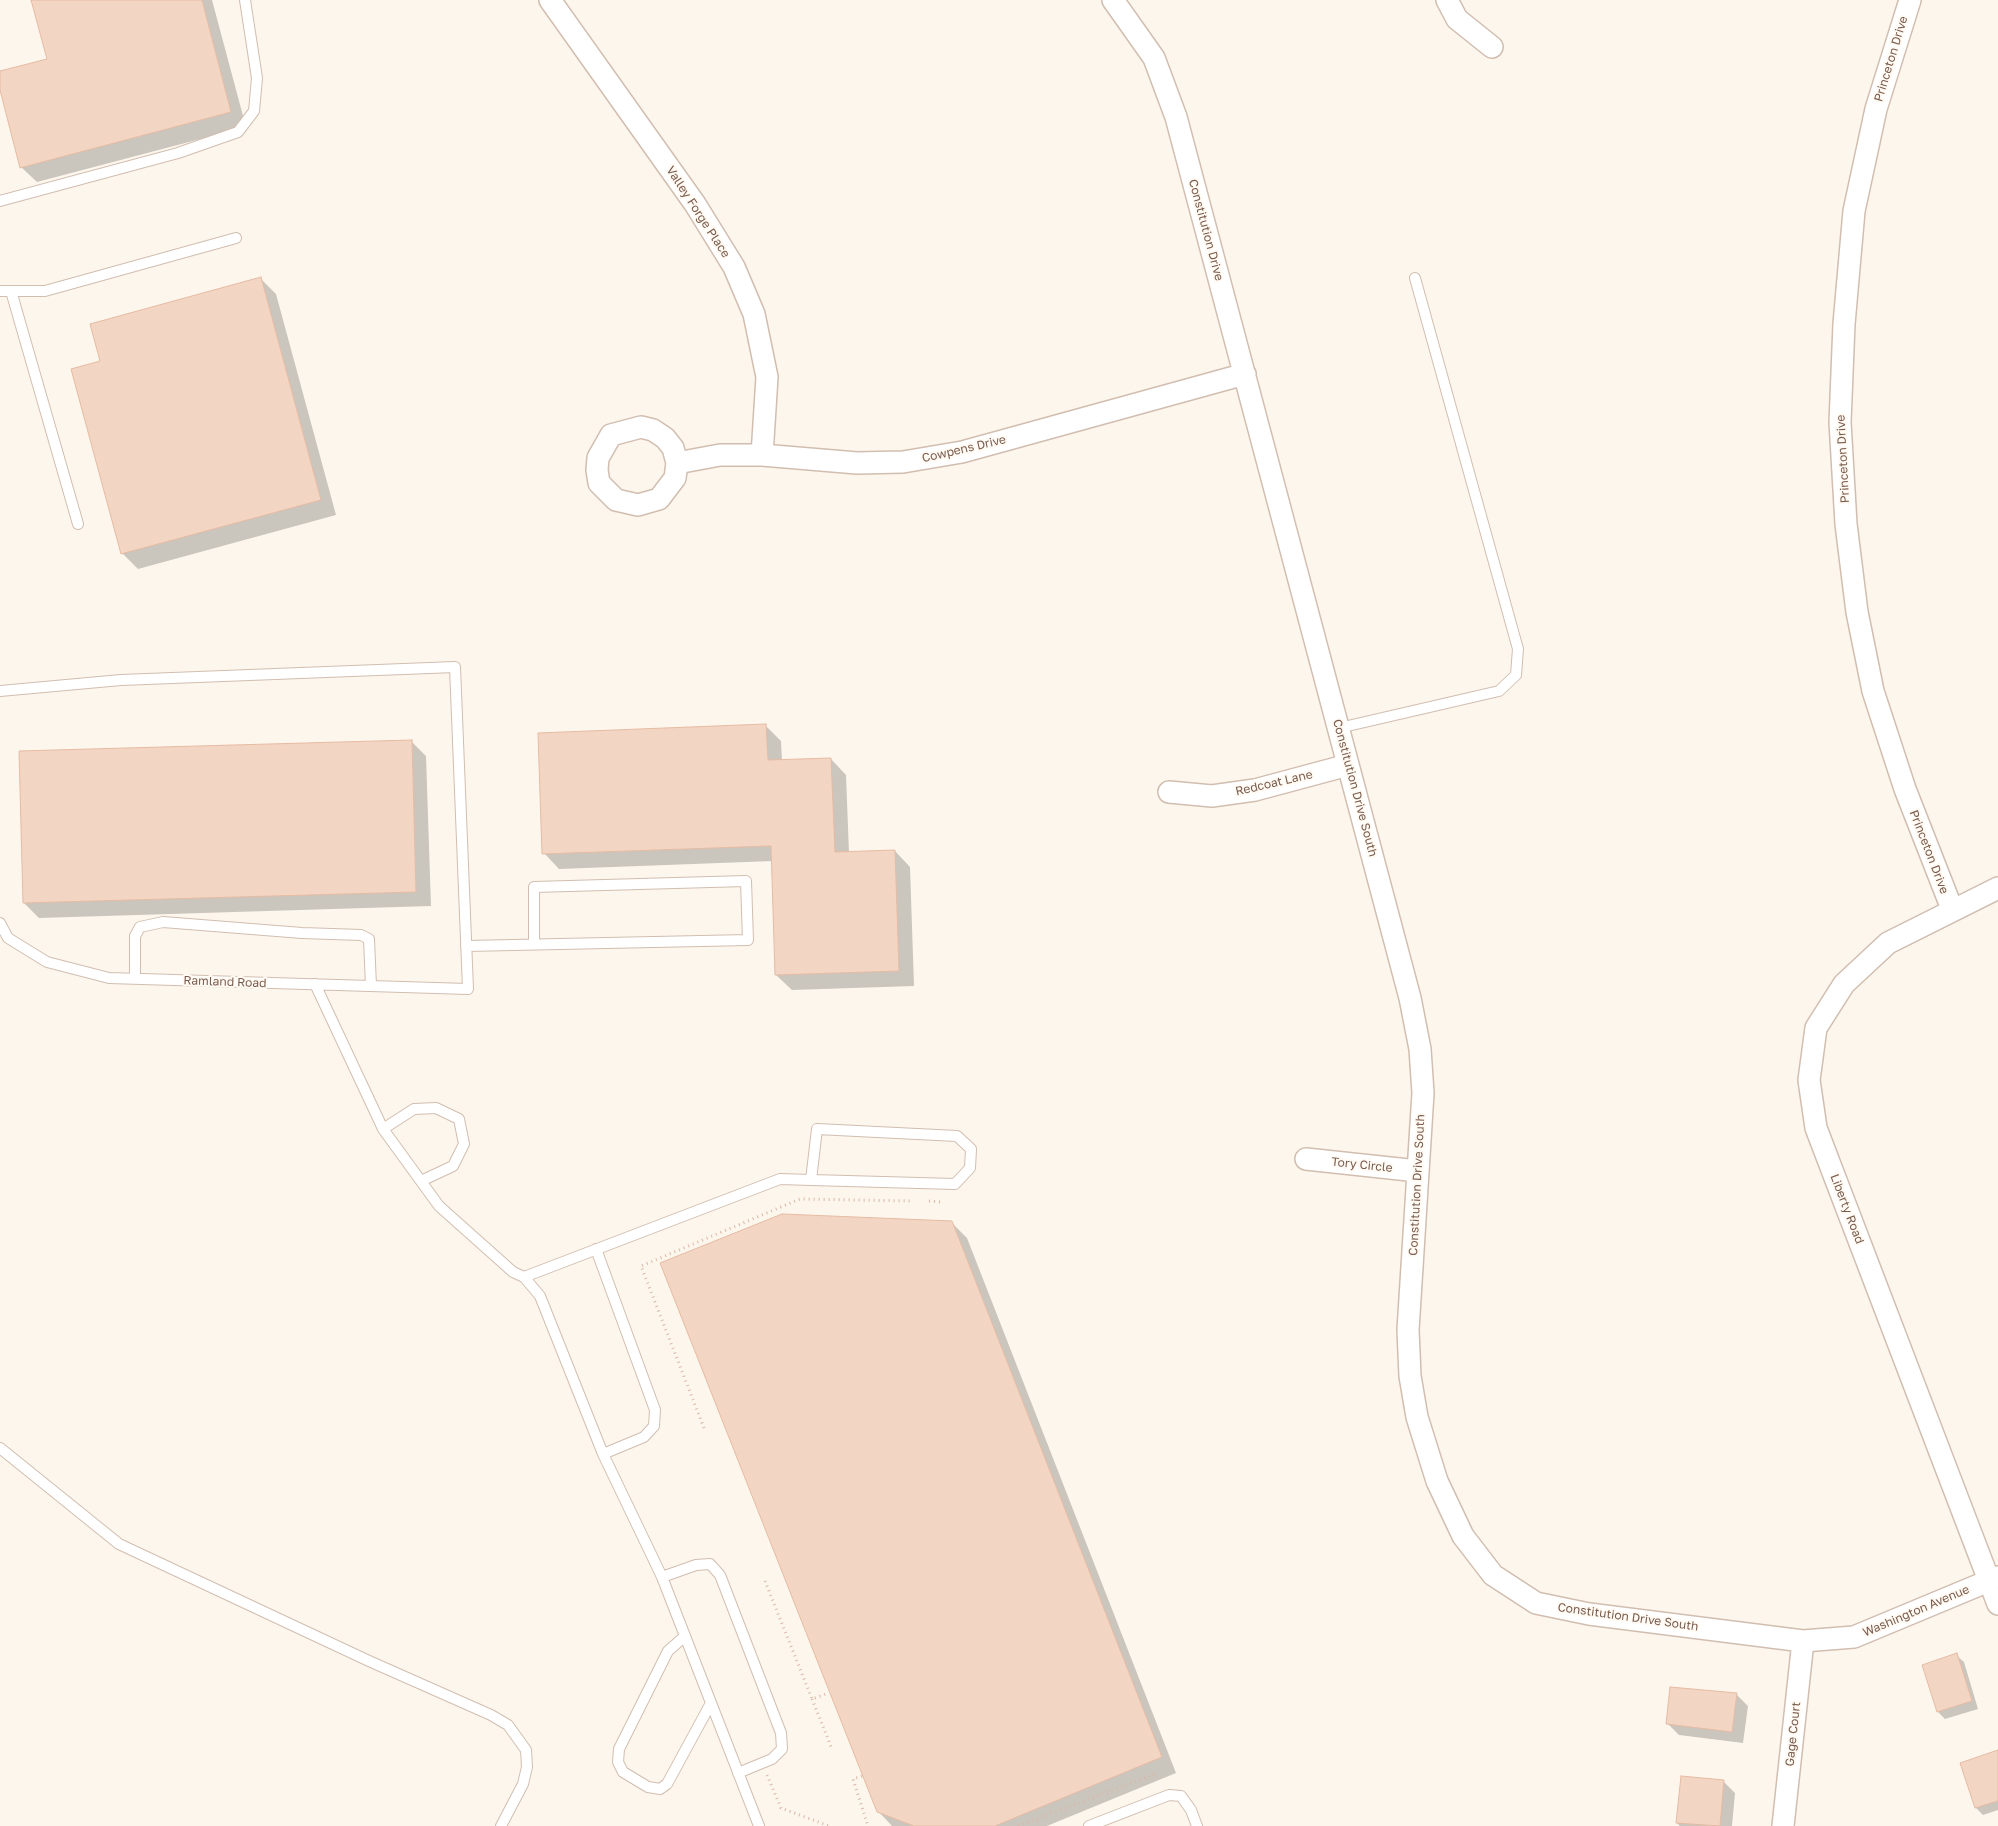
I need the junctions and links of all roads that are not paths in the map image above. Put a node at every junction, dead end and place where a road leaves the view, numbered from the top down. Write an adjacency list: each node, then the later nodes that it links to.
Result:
1 (245, 0): 7 (lane)
2 (550, 0): 13 (street, Valley Forge Place)
3 (1113, 0): 12 (street, Constitution Drive)
4 (1447, 0): 6 (street)
5 (1910, 0): 22 (street, Princeton Drive)
6 (1492, 47)
7 (0, 201)
8 (236, 238): 11 (lane)
9 (1415, 278): 18 (lane)
10 (0, 291): 11 (lane)
11 (12, 291): 16 (lane)
12 (1244, 374): 13 (street, Cowpens Drive); 15 (street, Constitution Drive)
13 (762, 455): 14 (street, Cowpens Drive)
14 (677, 463)
15 (1271, 472): 18 (street, Constitution Drive South)
16 (78, 524)
17 (0, 691): 25 (lane)
18 (1339, 728): 19 (street, Constitution Drive South)
19 (1348, 764): 20 (street, Redcoat Lane); 31 (street, Constitution Drive South)
20 (1169, 792)
21 (1998, 888): 22 (street, Liberty Road)
22 (1952, 909): 39 (street, Liberty Road)
23 (0, 923): 26 (lane, Ramland Road)
24 (534, 944): 24 (lane); 25 (lane)
25 (466, 946): 28 (lane, Ramland Road)
26 (135, 979): 27 (lane, Ramland Road); 28 (lane)
27 (315, 984): 28 (lane, Ramland Road); 29 (lane)
28 (371, 986)
29 (383, 1128): 33 (lane); 33 (lane)
30 (1306, 1159): 31 (street, Tory Circle)
31 (1418, 1170): 42 (street, Constitution Drive South)
32 (811, 1180): 32 (lane); 34 (lane)
33 (421, 1181): 35 (lane)
34 (596, 1250): 35 (lane); 37 (lane)
35 (524, 1277): 37 (lane)
36 (0, 1448): 45 (lane)
37 (603, 1454): 38 (lane)
38 (662, 1577): 41 (lane); 44 (lane)
39 (1993, 1579): 40 (street, Liberty Road); 42 (street, Washington Avenue)
40 (1998, 1604)
41 (685, 1636): 43 (lane); 43 (lane)
42 (1803, 1641): 49 (street, Gage Court)
43 (711, 1703): 44 (lane)
44 (738, 1773): 46 (lane)
45 (501, 1826)
46 (759, 1826)
47 (1089, 1826): 48 (lane)
48 (1197, 1826)
49 (1783, 1826)

